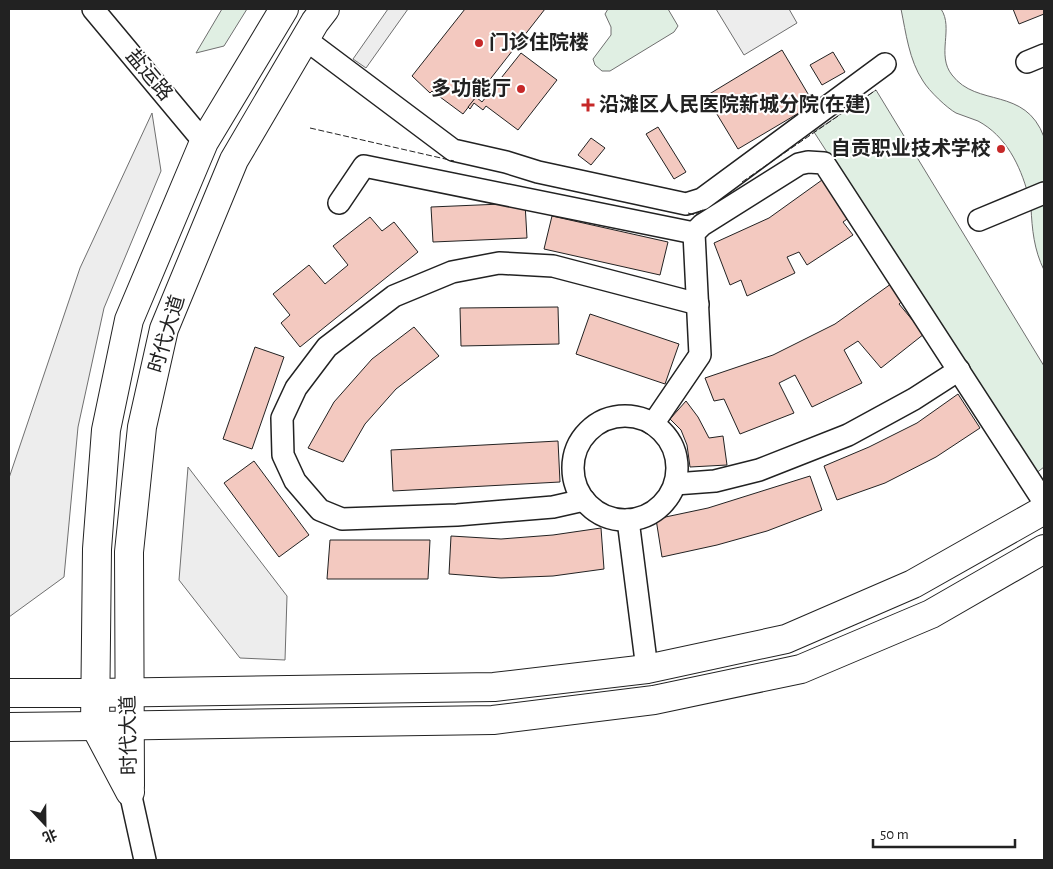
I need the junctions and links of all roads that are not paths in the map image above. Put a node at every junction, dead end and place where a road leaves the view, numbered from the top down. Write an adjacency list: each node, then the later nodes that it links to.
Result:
1 (93, 9): 6 (street, 盐运路)
2 (284, 9): 6 (main road, 时代大道)
3 (325, 9): 4 (main road, 时代大道)
4 (305, 39): 5 (street); 21 (main road, 时代大道)
5 (884, 64)
6 (204, 142): 23 (main road, 时代大道)
7 (1044, 193): 9 (street)
8 (339, 203): 10 (street)
9 (979, 220)
10 (694, 232): 11 (street); 12 (street)
11 (698, 304): 13 (street); 15 (street)
12 (959, 370): 14 (street); 16 (street)
13 (653, 424): 14 (street); 15 (street)
14 (675, 484): 18 (street)
15 (584, 500): 18 (street)
16 (1044, 502)
17 (1044, 510): 20 (main road)
18 (628, 520): 20 (street)
19 (1044, 549): 24 (main road)
20 (647, 669): 21 (main road)
21 (128, 692): 23 (main road); 24 (main road, 时代大道)
22 (9, 694): 23 (main road)
23 (95, 694): 25 (main road, 时代大道)
24 (129, 725): 25 (main road); 27 (main road, 时代大道)
25 (95, 726): 26 (main road); 27 (main road, 时代大道)
26 (9, 727)
27 (130, 792): 28 (street)
28 (145, 860)

